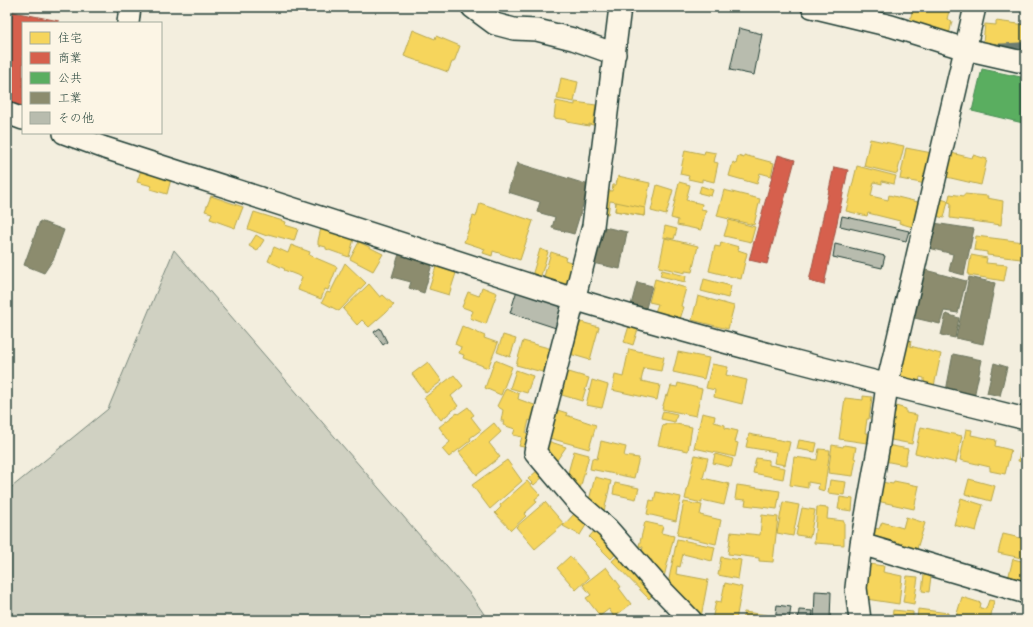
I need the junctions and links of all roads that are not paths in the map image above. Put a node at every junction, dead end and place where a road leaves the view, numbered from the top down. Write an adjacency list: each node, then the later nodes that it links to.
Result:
1 (130, 7): 6 (street)
2 (472, 7): 8 (street)
3 (620, 7): 8 (street)
4 (812, 7): 7 (street)
5 (975, 7): 7 (street)
6 (128, 22)
7 (965, 49): 9 (street); 15 (street)
8 (615, 54): 14 (street)
9 (1026, 60)
10 (7, 113): 11 (street)
11 (22, 119)
12 (70, 134): 13 (street)
13 (106, 140): 14 (street)
14 (574, 298): 15 (street); 19 (street)
15 (887, 385): 16 (street); 17 (street)
16 (1026, 419)
17 (861, 544): 18 (street); 20 (street)
18 (1026, 593)
19 (691, 620)
20 (860, 620)

